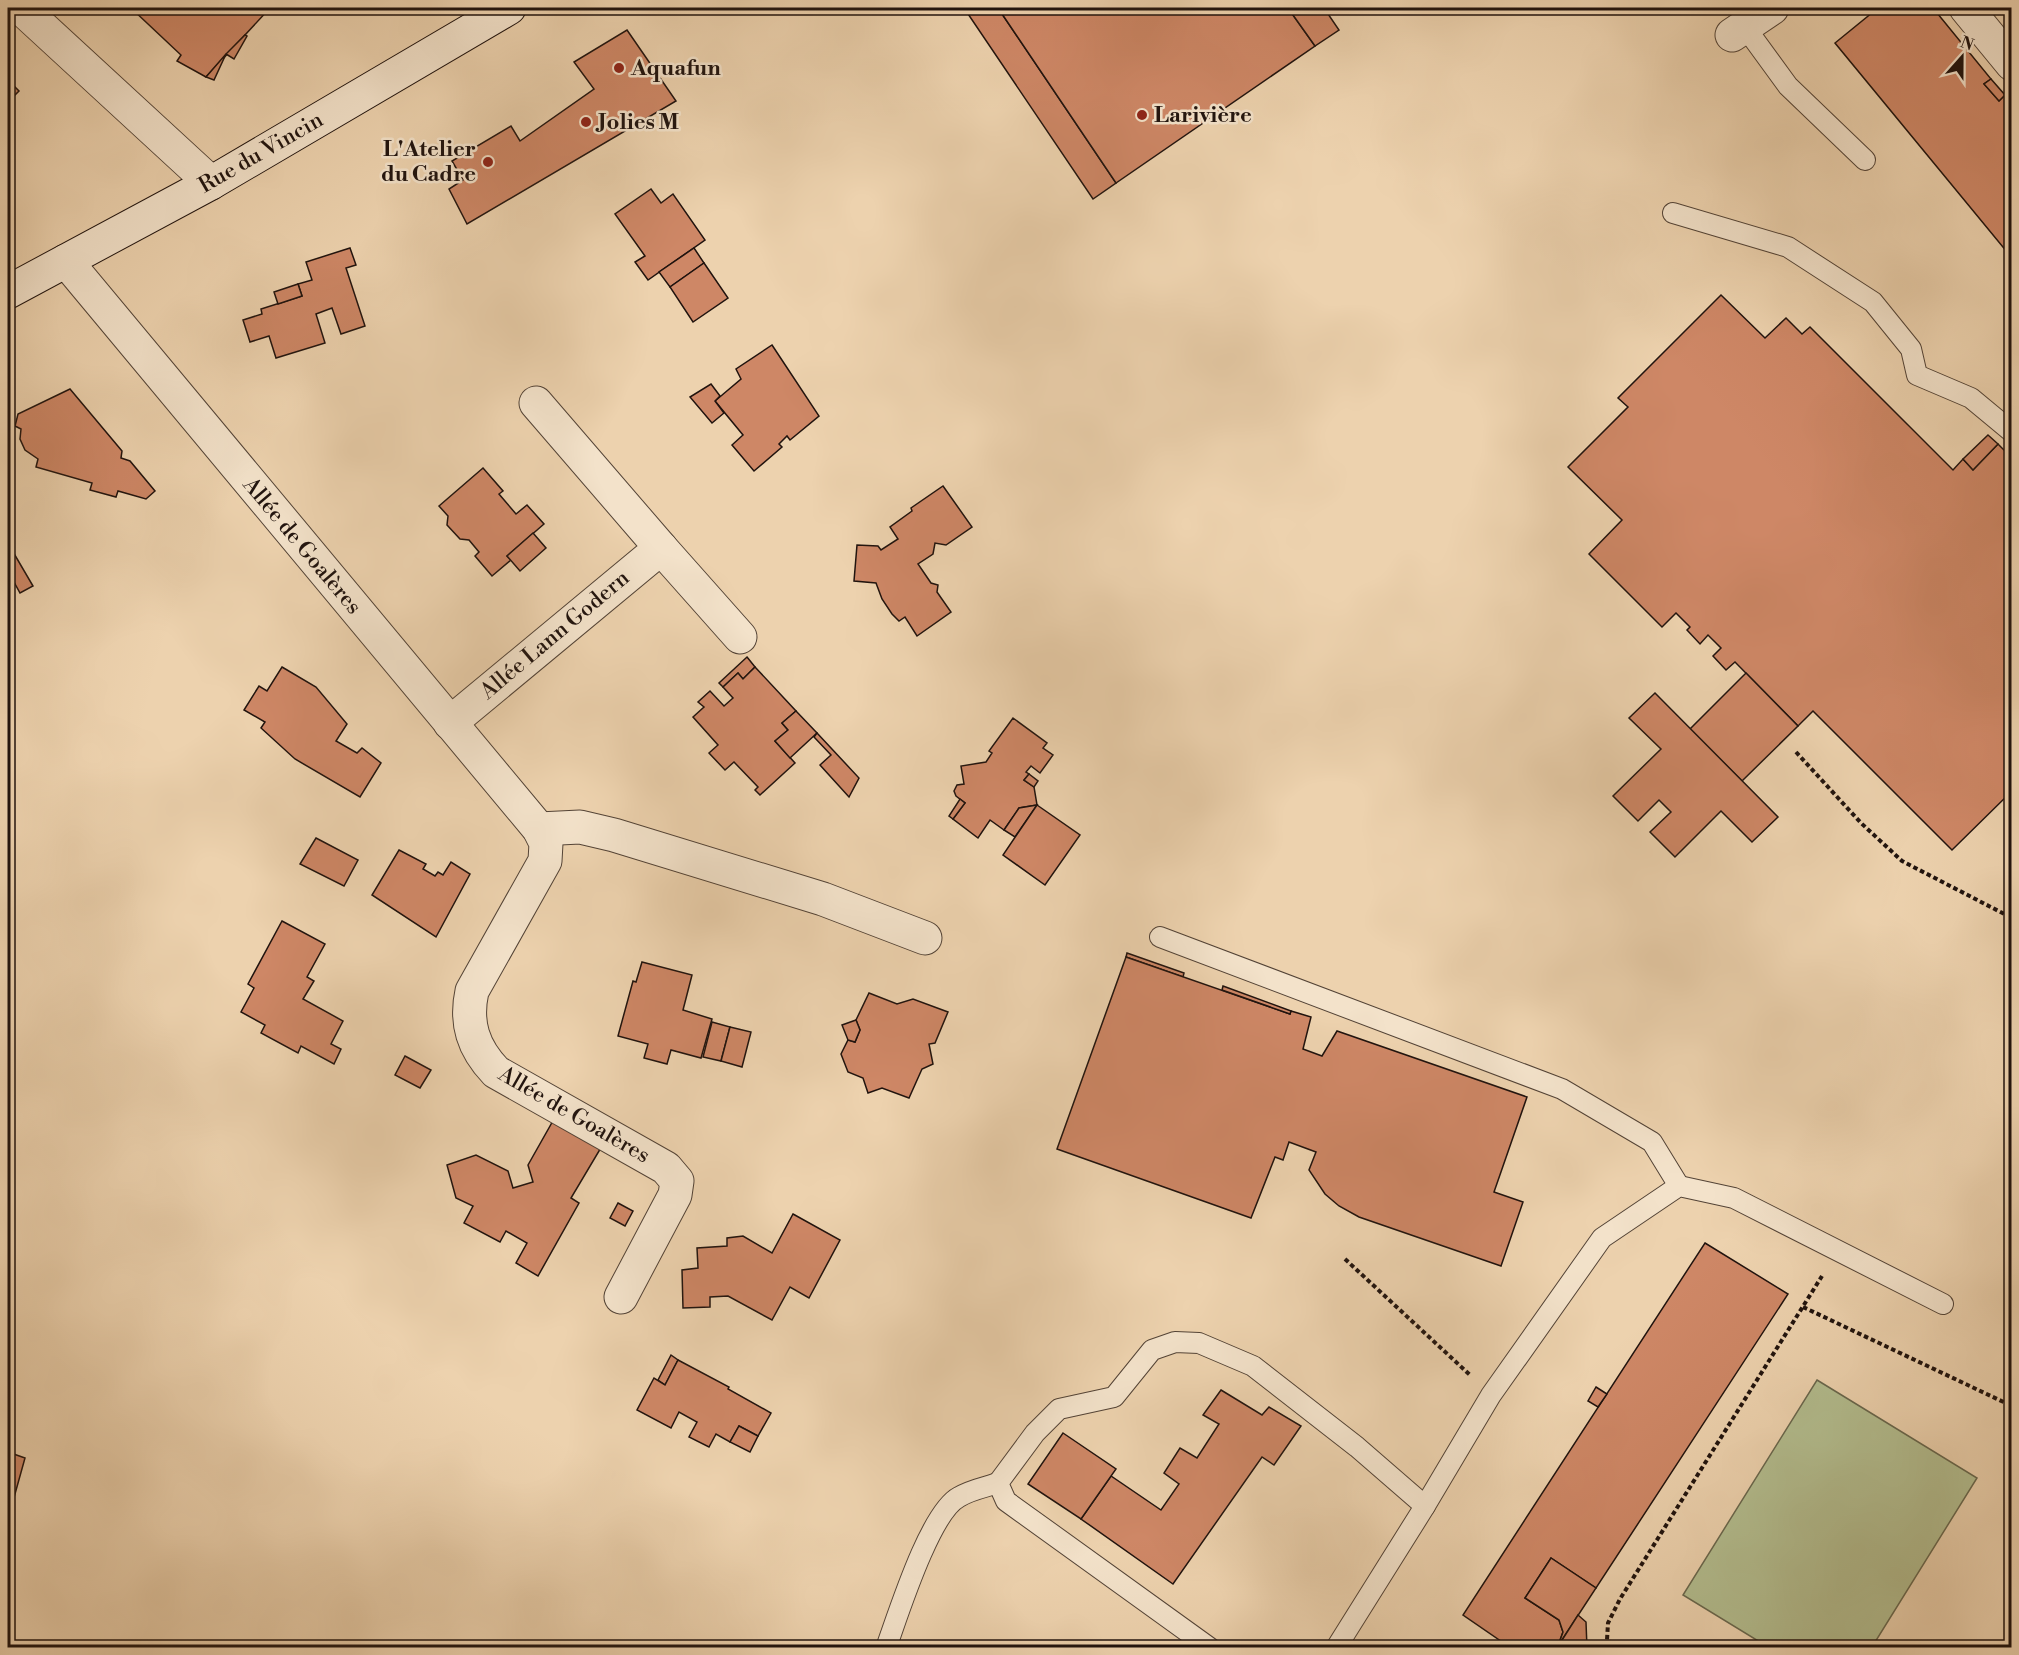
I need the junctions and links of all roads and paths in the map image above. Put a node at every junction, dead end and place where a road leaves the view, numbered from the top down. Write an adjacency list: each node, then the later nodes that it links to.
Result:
1 (21, 8): 8 (street)
2 (509, 8): 8 (street, Rue du Vincin)
3 (1772, 8): 5 (street)
4 (1966, 8): 6 (street)
5 (1738, 31): 7 (lane)
6 (2012, 63)
7 (1864, 160)
8 (211, 183): 10 (street, Rue du Vincin)
9 (1673, 213): 13 (lane)
10 (66, 261): 11 (street, Rue du Vincin); 16 (street, Allée de Goalères)
11 (8, 292)
12 (536, 403): 14 (street)
13 (2012, 432)
14 (661, 548): 15 (street); 16 (street, Allée Lann Godern)
15 (740, 637)
16 (450, 723): 18 (street, Allée de Goalères)
17 (1796, 752): 19 (path)
18 (539, 830): 21 (street); 25 (street, Allée de Goalères)
19 (2012, 918)
20 (1160, 937): 22 (lane)
21 (925, 938)
22 (1679, 1186): 23 (lane); 28 (lane)
23 (1838, 1250): 26 (lane); 27 (path)
24 (1346, 1259): 28 (path)
25 (621, 1297)
26 (1943, 1304)
27 (1803, 1306): 29 (path); 35 (path)
28 (1491, 1395): 31 (lane)
29 (2012, 1406)
30 (998, 1483): 31 (lane); 32 (lane); 33 (lane)
31 (1425, 1506): 34 (lane)
32 (886, 1647)
33 (1210, 1647)
34 (1336, 1647)
35 (1619, 1647)

